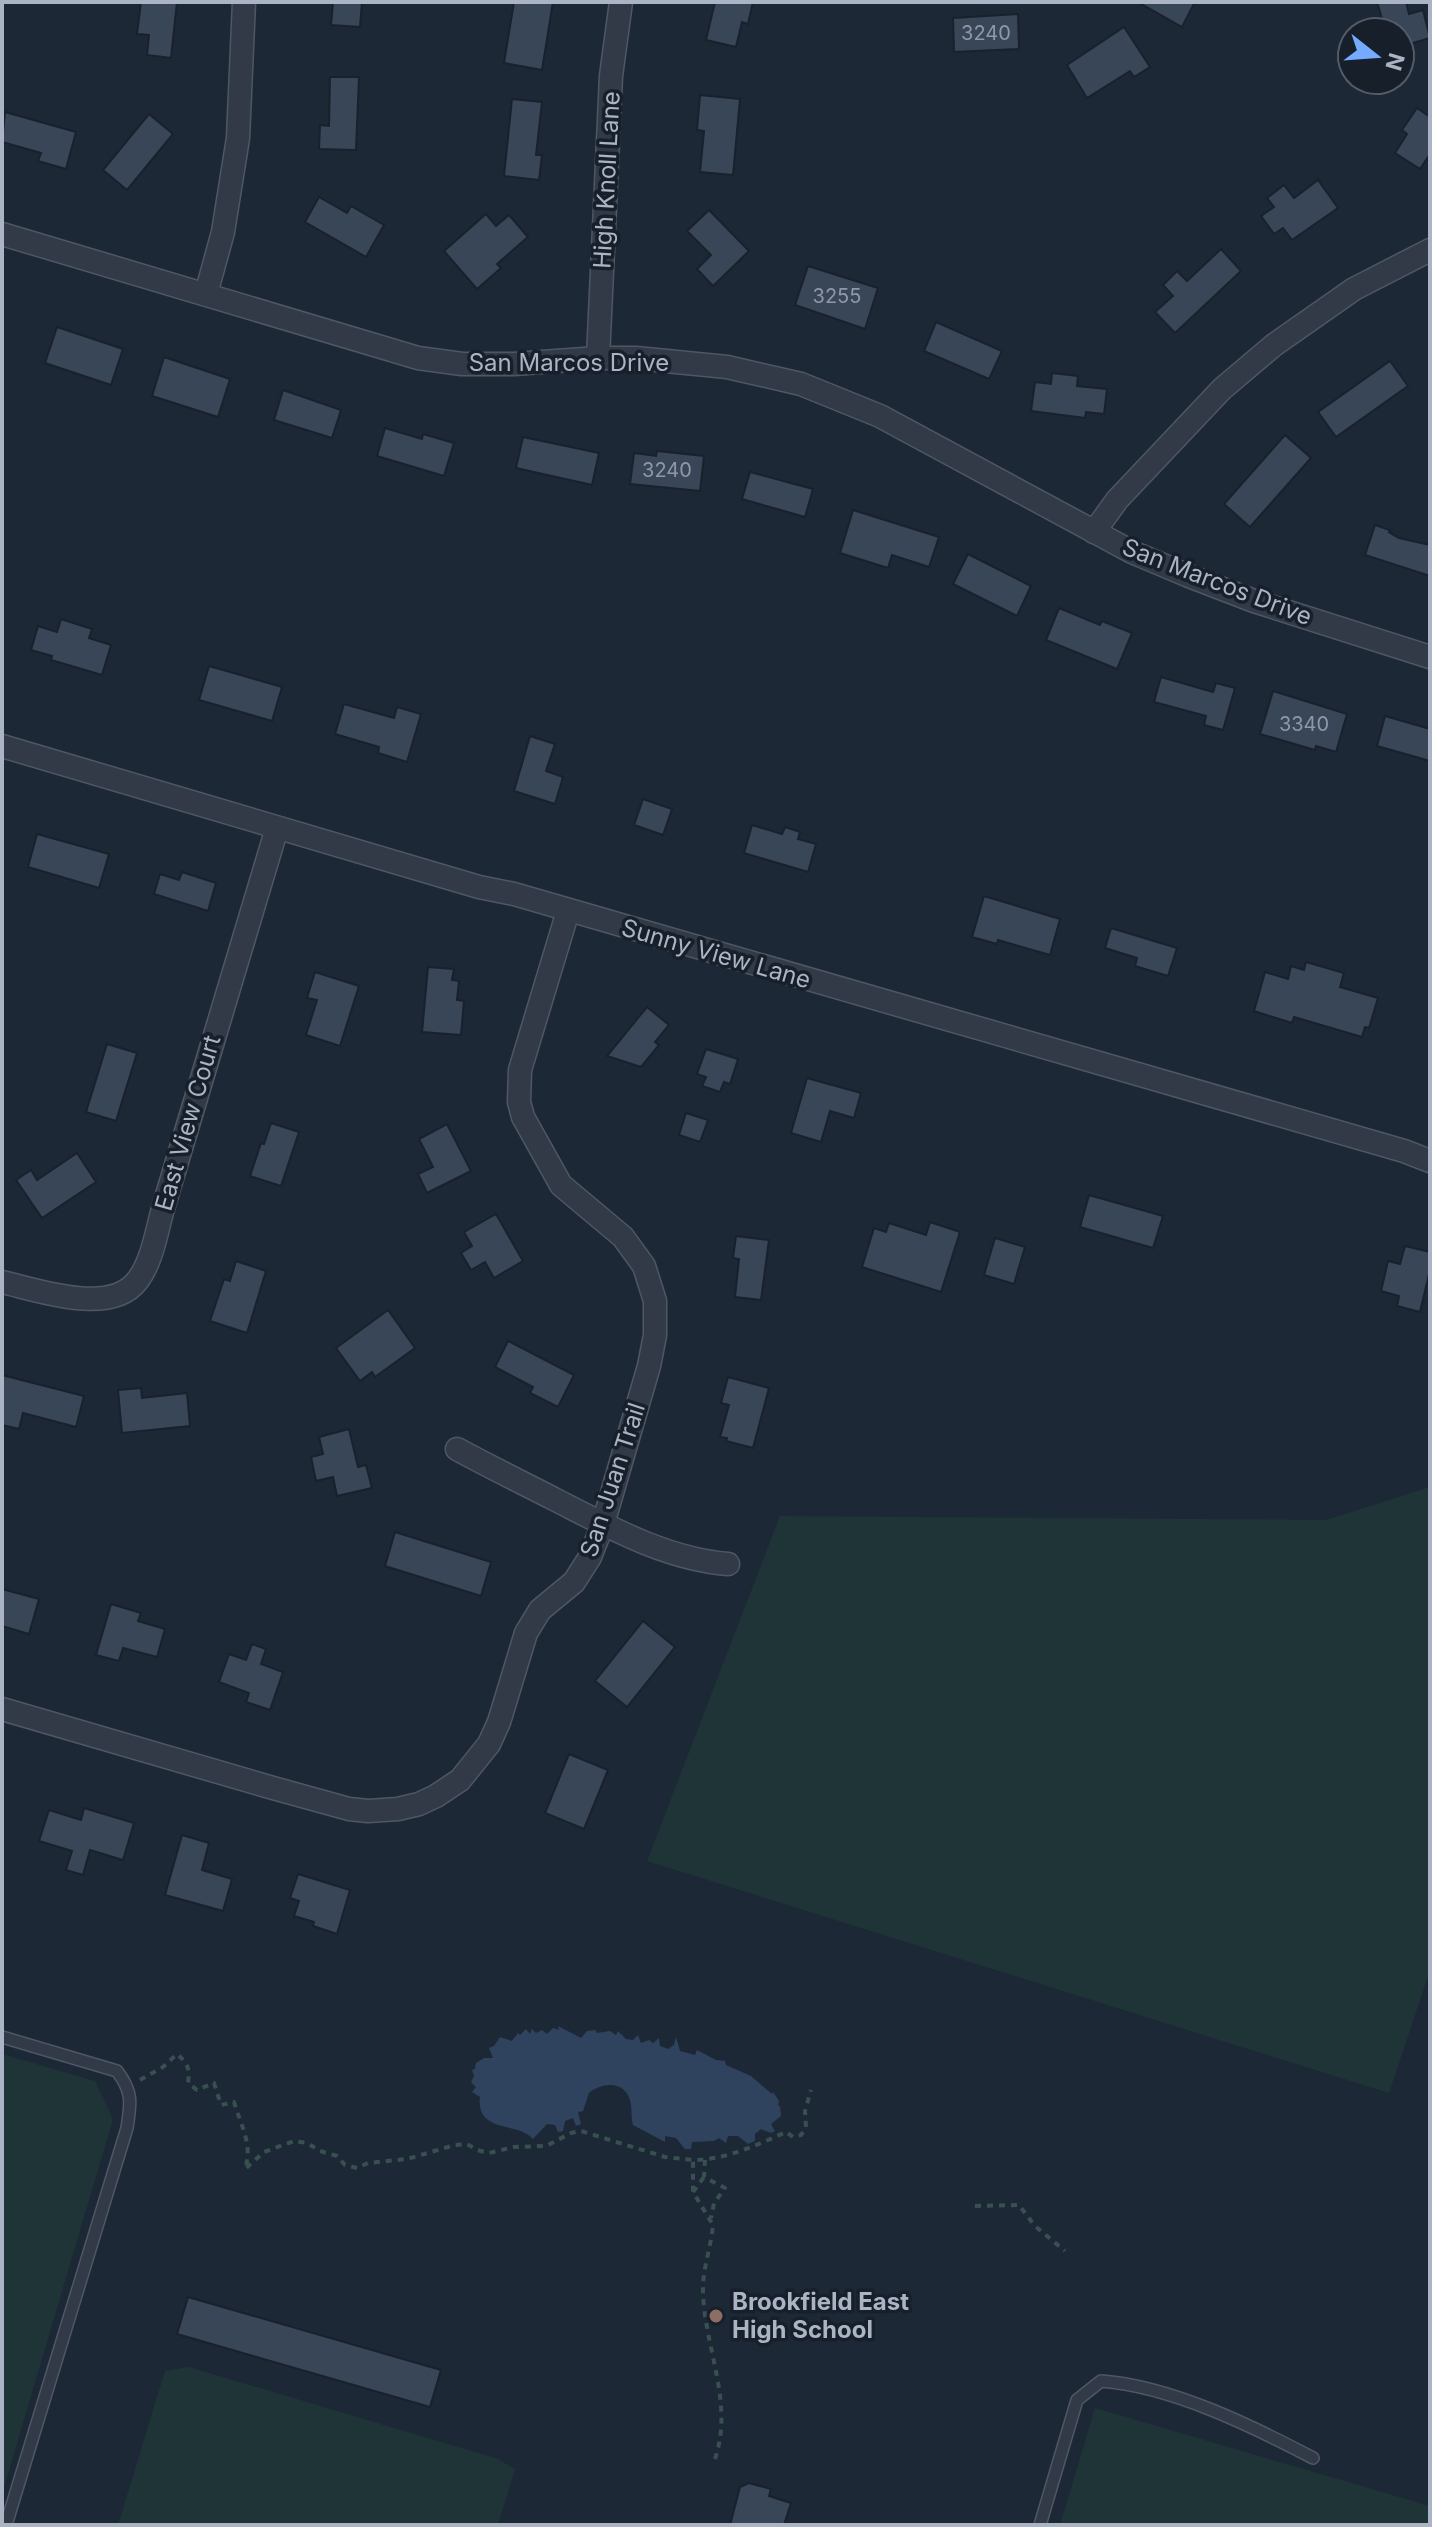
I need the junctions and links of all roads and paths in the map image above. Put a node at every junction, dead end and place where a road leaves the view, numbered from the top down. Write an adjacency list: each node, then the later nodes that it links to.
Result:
1 (244, 2): 5 (street)
2 (621, 2): 6 (street, High Knoll Lane)
3 (2, 234): 5 (street, San Marcos Drive)
4 (1430, 250): 7 (street)
5 (206, 294): 6 (street, San Marcos Drive)
6 (598, 358): 7 (street, San Marcos Drive)
7 (1094, 532): 8 (street, San Marcos Drive)
8 (1430, 657)
9 (2, 746): 10 (street, Sunny View Lane)
10 (277, 828): 11 (street, Sunny View Lane); 13 (street, East View Court)
11 (568, 911): 12 (street, Sunny View Lane); 15 (street, San Juan Trail)
12 (1430, 1161)
13 (2, 1282)
14 (457, 1449): 15 (street)
15 (603, 1524): 16 (street); 17 (street, San Juan Trail)
16 (728, 1564)
17 (2, 1709)
18 (2, 2037): 19 (lane)
19 (128, 2086): 21 (path); 30 (lane)
20 (811, 2090): 22 (path)
21 (693, 2160): 22 (path); 24 (path)
22 (705, 2160): 23 (path)
23 (704, 2177): 24 (path); 26 (path)
24 (693, 2192): 26 (path)
25 (975, 2206): 27 (path)
26 (711, 2221): 29 (path)
27 (1065, 2251)
28 (1313, 2458): 31 (lane)
29 (715, 2459)
30 (6, 2525)
31 (1040, 2525)

